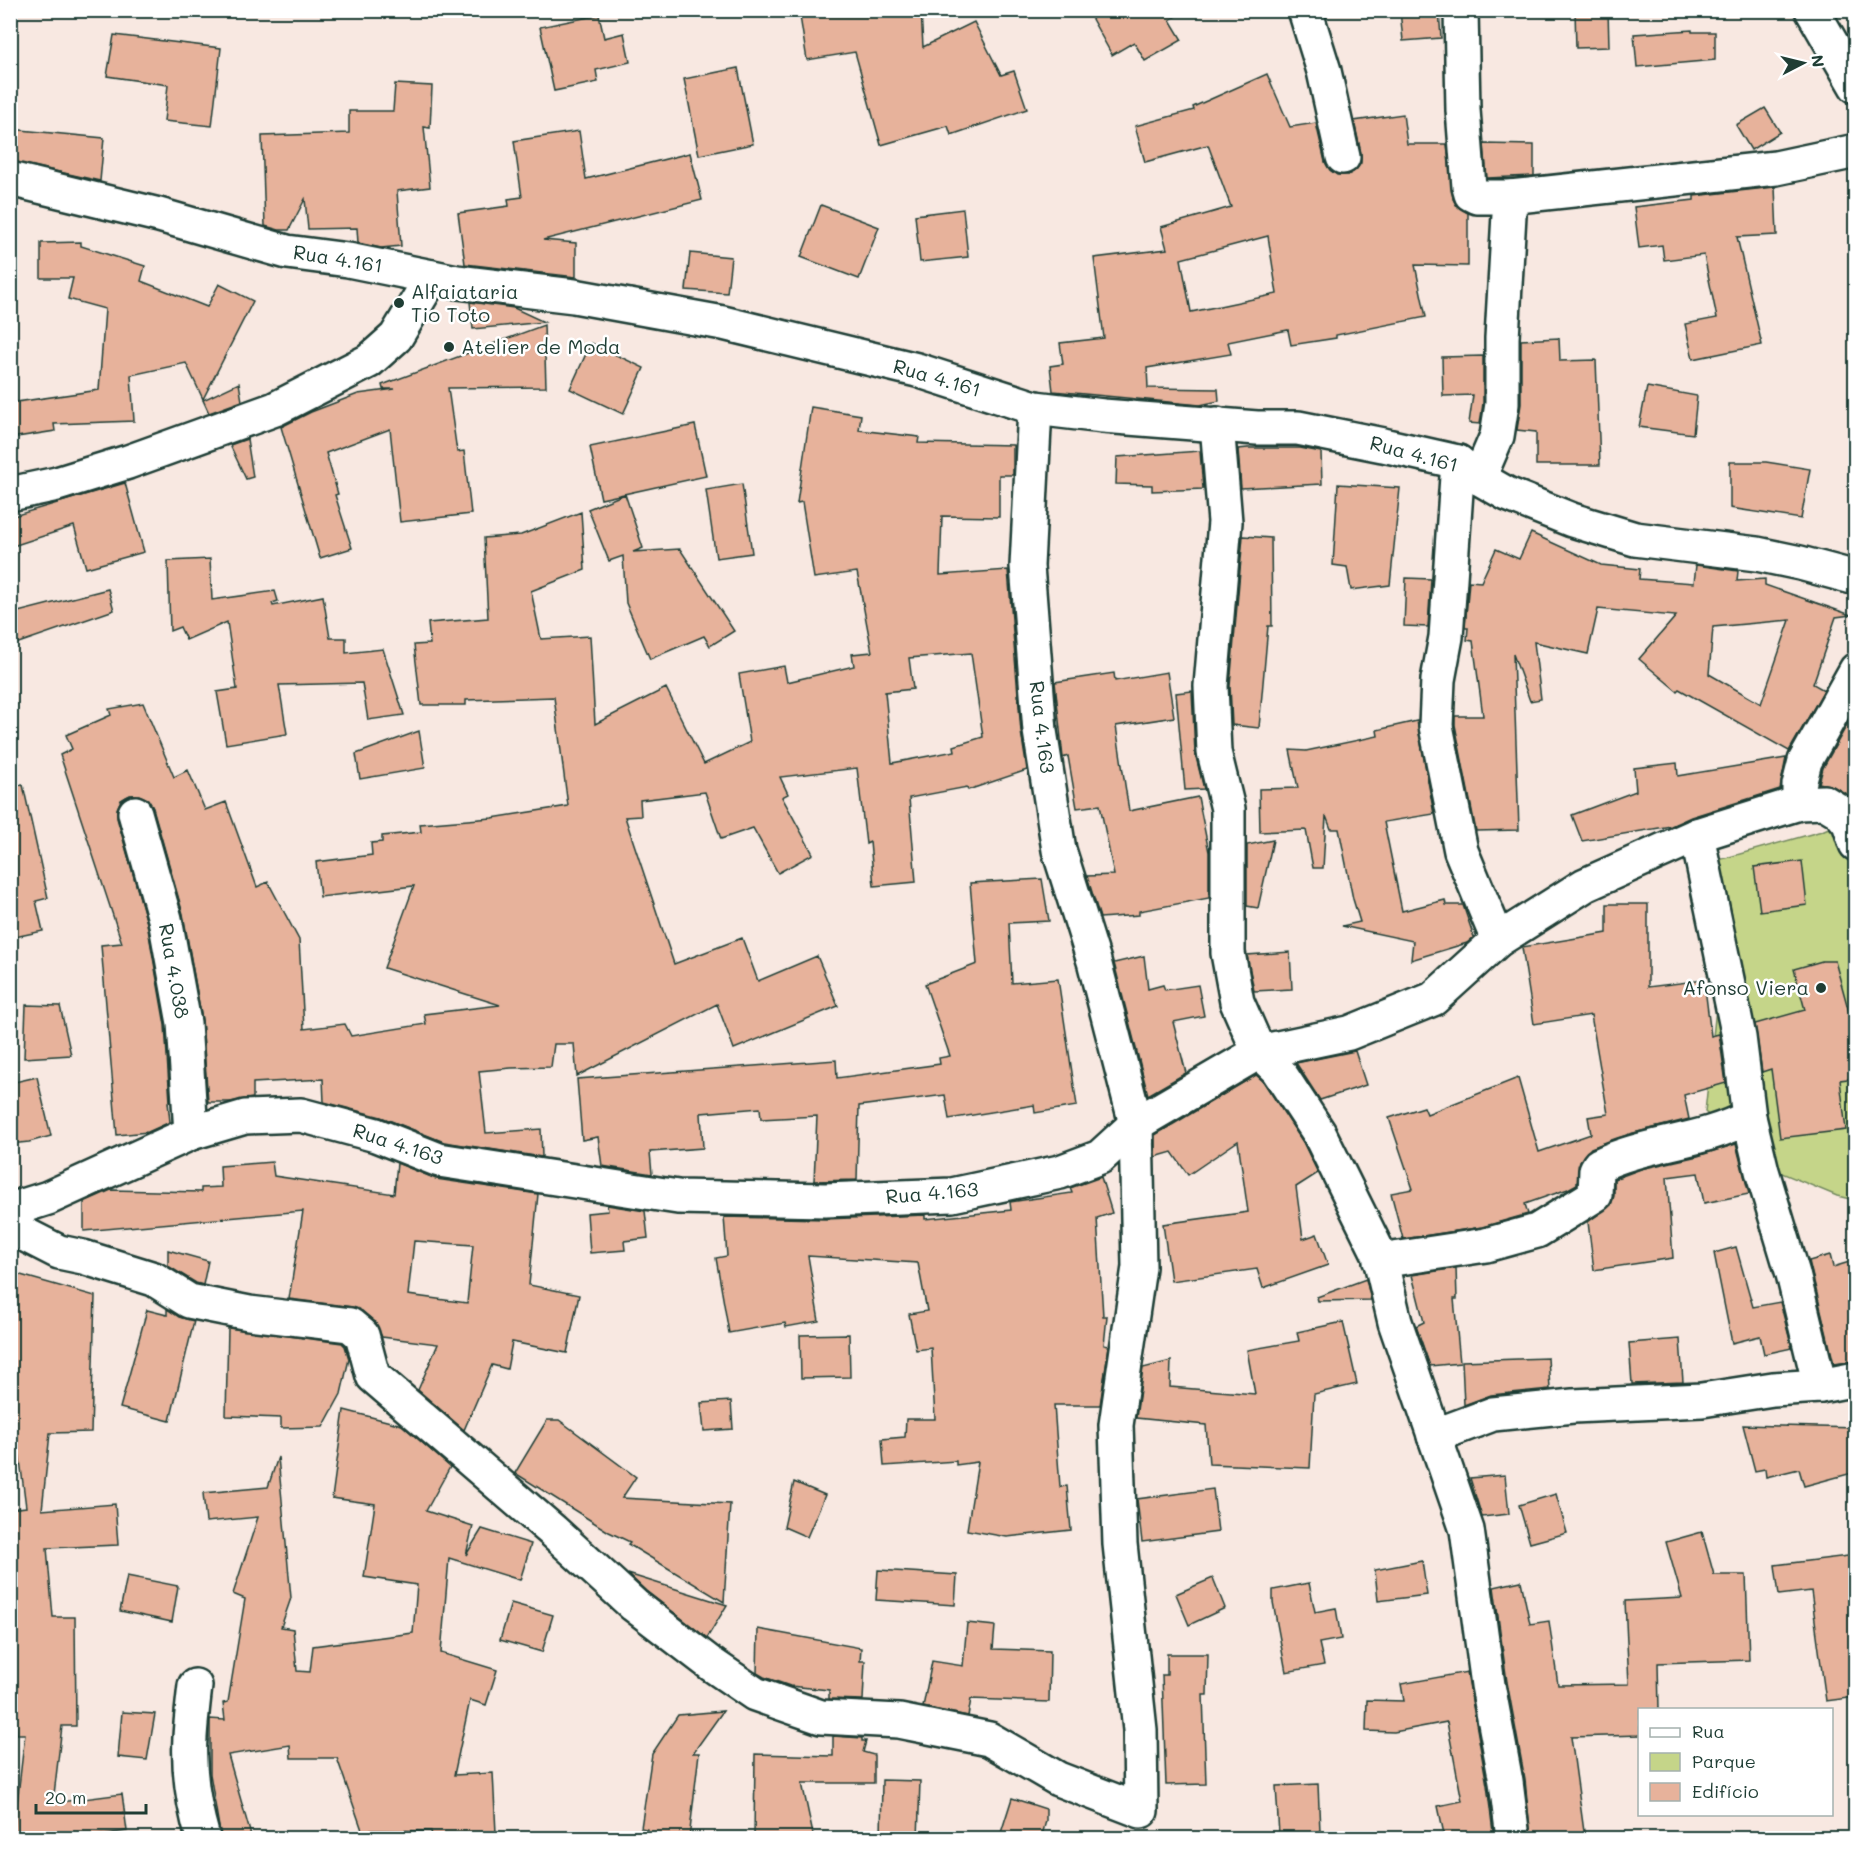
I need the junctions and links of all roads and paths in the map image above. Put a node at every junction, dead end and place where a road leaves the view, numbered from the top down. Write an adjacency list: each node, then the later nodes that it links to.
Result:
1 (1305, 10): 6 (street)
2 (1461, 10): 8 (street)
3 (1812, 10): 4 (street)
4 (1856, 86)
5 (1856, 151): 8 (street)
6 (1342, 157)
7 (10, 179): 9 (street, Rua 4.161)
8 (1510, 197): 12 (street)
9 (432, 277): 10 (street, Rua 4.161); 13 (street)
10 (1035, 408): 11 (street, Rua 4.161); 23 (street, Rua 4.163)
11 (1217, 424): 12 (street, Rua 4.161); 21 (street)
12 (1469, 470): 14 (street, Rua 4.161); 20 (street)
13 (10, 494)
14 (1856, 578)
15 (1856, 670): 16 (street)
16 (1799, 803): 18 (street); 19 (street)
17 (135, 813): 24 (street, Rua 4.038)
18 (1697, 835): 20 (street); 22 (street)
19 (1856, 844)
20 (1498, 940): 21 (street)
21 (1259, 1052): 23 (street); 27 (street)
22 (1749, 1117): 27 (street); 29 (street)
23 (1136, 1125): 24 (street, Rua 4.163); 26 (street)
24 (191, 1132): 25 (street, Rua 4.163)
25 (10, 1210)
26 (10, 1227)
27 (1380, 1261): 30 (street)
28 (1856, 1379): 29 (street)
29 (1820, 1386): 30 (street)
30 (1434, 1436): 33 (street)
31 (195, 1686): 32 (street)
32 (203, 1839)
33 (1513, 1839)

